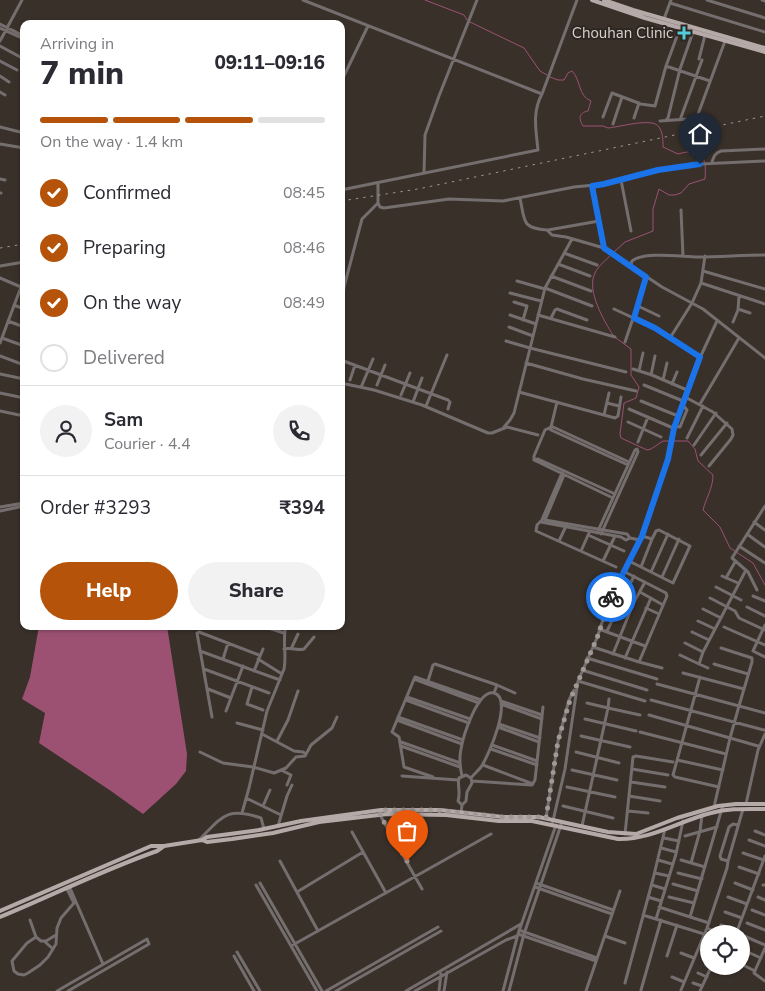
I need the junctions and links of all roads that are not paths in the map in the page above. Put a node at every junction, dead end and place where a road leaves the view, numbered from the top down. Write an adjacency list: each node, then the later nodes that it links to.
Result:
1 (22, 0): 15 (street)
2 (303, 0): 12 (street)
3 (477, 0): 26 (street)
4 (577, 0): 37 (street)
5 (592, 0): 14 (main road)
6 (604, 0): 10 (main road)
7 (707, 0): 9 (street)
8 (671, 1): 10 (street); 17 (street)
9 (765, 18)
10 (664, 19): 23 (main road)
11 (0, 24): 15 (street)
12 (368, 26): 26 (street); 31 (street)
13 (0, 28): 15 (street)
14 (680, 28): 16 (main road); 28 (street)
15 (6, 29): 19 (street); 20 (street)
16 (692, 32): 18 (main road); 30 (street)
17 (765, 32)
18 (705, 35): 21 (main road); 33 (street)
19 (20, 36)
20 (0, 41)
21 (725, 41): 24 (main road); 34 (street)
22 (0, 46): 25 (street)
23 (765, 48)
24 (765, 52)
25 (20, 57)
26 (454, 60): 37 (street); 54 (street)
27 (0, 61): 29 (street)
28 (666, 66): 30 (street); 40 (street)
29 (17, 70)
30 (681, 71): 33 (street); 43 (street)
31 (345, 74)
32 (0, 76): 35 (street)
33 (696, 76): 34 (street); 44 (street)
34 (710, 81): 44 (street)
35 (9, 82)
36 (0, 92): 38 (street)
37 (542, 94): 54 (street)
38 (5, 95)
39 (622, 97): 40 (street); 41 (street); 46 (street)
40 (639, 103): 42 (street)
41 (603, 117)
42 (634, 118)
43 (666, 120): 44 (street); 45 (street)
44 (680, 120)
45 (660, 121)
46 (613, 124)
47 (0, 127): 48 (street)
48 (20, 132)
49 (0, 144): 50 (street)
50 (20, 147)
51 (765, 149): 53 (street)
52 (765, 161): 53 (street)
53 (712, 162): 57 (street)
54 (424, 174): 58 (street)
55 (0, 179): 56 (street)
56 (5, 180)
57 (621, 180): 59 (street); 66 (street)
58 (378, 184): 60 (street); 62 (street)
59 (592, 186): 61 (street); 64 (street)
60 (345, 189)
61 (520, 198): 62 (street); 65 (street)
62 (378, 203): 84 (street)
63 (681, 210): 71 (street)
64 (599, 221): 65 (street); 68 (street)
65 (547, 230): 67 (street)
66 (631, 231)
67 (572, 239): 68 (street); 69 (street)
68 (604, 248): 77 (street)
69 (564, 253): 74 (street); 75 (street)
70 (765, 255): 72 (street)
71 (683, 256): 72 (street); 77 (street)
72 (705, 256): 78 (street)
73 (20, 263): 76 (street)
74 (558, 264): 79 (street); 80 (street)
75 (597, 265)
76 (0, 266)
77 (630, 267): 81 (street)
78 (703, 271): 85 (street); 88 (street)
79 (551, 276): 87 (street); 90 (street)
80 (590, 276)
81 (646, 277): 95 (street); 99 (street)
82 (0, 278): 86 (street)
83 (517, 281): 87 (street)
84 (345, 283)
85 (701, 283): 92 (street); 95 (street)
86 (20, 287)
87 (545, 288): 94 (street); 98 (street)
88 (765, 289)
89 (20, 290): 97 (street)
90 (591, 291)
91 (510, 294): 94 (street)
92 (739, 296): 96 (street); 101 (street)
93 (514, 302): 109 (street)
94 (541, 302): 105 (street)
95 (692, 303): 112 (street); 120 (street)
96 (765, 304)
97 (14, 305): 100 (street); 111 (street)
98 (592, 306)
99 (638, 306): 106 (street); 108 (street)
100 (20, 307)
101 (738, 308): 103 (street); 113 (street)
102 (614, 309): 108 (street)
103 (750, 313)
104 (510, 315): 109 (street)
105 (538, 315): 107 (street); 114 (street)
106 (659, 316)
107 (551, 318): 110 (street); 118 (street)
108 (634, 318): 120 (street); 123 (street)
109 (523, 320): 114 (street)
110 (586, 320)
111 (8, 321): 115 (street); 119 (street)
112 (717, 321): 121 (street); 131 (street)
113 (733, 322)
114 (536, 324): 117 (street)
115 (20, 326)
116 (509, 327): 117 (street)
117 (533, 336): 126 (street)
118 (615, 337)
119 (2, 338): 124 (street); 125 (street)
120 (670, 338): 131 (street)
121 (739, 338): 132 (street); 175 (street)
122 (506, 341): 126 (street)
123 (625, 342)
124 (0, 343)
125 (20, 345)
126 (530, 348): 135 (street); 143 (street)
127 (643, 353): 142 (street)
128 (447, 355): 165 (street)
129 (0, 356): 137 (street)
130 (656, 356): 148 (street)
131 (700, 357): 160 (street)
132 (765, 358)
133 (373, 359): 140 (street)
134 (345, 361): 139 (street)
135 (526, 363): 161 (street); 162 (street)
136 (667, 363): 152 (street)
137 (20, 364)
138 (385, 364): 147 (street)
139 (356, 365): 140 (street); 151 (street)
140 (368, 370): 147 (street); 156 (street)
141 (634, 370): 142 (street)
142 (640, 371): 148 (street)
143 (626, 372)
144 (677, 372): 155 (street)
145 (0, 374): 149 (street)
146 (410, 374): 154 (street)
147 (381, 375): 154 (street); 157 (street)
148 (650, 375): 152 (street)
149 (20, 378)
150 (422, 378): 159 (street)
151 (350, 380)
152 (662, 380): 155 (street)
153 (345, 384): 171 (street)
154 (406, 384): 159 (street); 166 (street)
155 (672, 384): 160 (street)
156 (362, 385)
157 (377, 385)
158 (644, 385): 174 (street)
159 (418, 389): 165 (street); 171 (street)
160 (687, 390): 169 (street)
161 (636, 391)
162 (519, 392): 172 (street); 188 (street)
163 (0, 393): 167 (street)
164 (609, 393): 173 (street)
165 (431, 394): 176 (street); 178 (street)
166 (401, 396)
167 (20, 397)
168 (621, 397): 177 (street)
169 (685, 397): 174 (street); 175 (street)
170 (641, 400): 184 (street)
171 (413, 402): 176 (street)
172 (557, 402): 183 (street); 189 (street)
173 (607, 403): 177 (street); 183 (street)
174 (683, 403): 184 (street); 190 (street)
175 (701, 405): 181 (street); 194 (street)
176 (426, 406): 188 (street)
177 (619, 406): 183 (street)
178 (448, 409)
179 (629, 409): 185 (street)
180 (0, 411): 182 (street)
181 (716, 413): 187 (street); 196 (street)
182 (20, 415)
183 (604, 415)
184 (678, 416): 190 (street)
185 (648, 417): 190 (street); 191 (street)
186 (628, 422): 191 (street)
187 (727, 423): 197 (street); 198 (street)
188 (504, 427): 192 (street)
189 (550, 427): 199 (street); 200 (street)
190 (674, 427): 215 (street)
191 (643, 429): 193 (street); 195 (street)
192 (538, 435)
193 (661, 437)
194 (687, 438)
195 (638, 442)
196 (694, 445)
197 (701, 455)
198 (709, 466)
199 (563, 473): 200 (street); 206 (street); 208 (street)
200 (615, 497): 211 (street)
201 (20, 504): 204 (street)
202 (20, 505): 205 (street)
203 (765, 506): 207 (street)
204 (0, 507)
205 (0, 511)
206 (541, 521): 208 (street); 220 (street)
207 (754, 522): 209 (street); 213 (street)
208 (566, 526): 210 (street); 220 (street)
209 (765, 530)
210 (589, 532): 211 (street); 221 (street); 224 (street)
211 (600, 532): 214 (street); 216 (street)
212 (668, 534): 217 (street); 218 (street); 234 (street)
213 (747, 534): 222 (street); 223 (street)
214 (615, 536): 216 (street); 221 (street)
215 (642, 536): 217 (street); 219 (street)
216 (630, 538): 219 (street)
217 (652, 539): 230 (street)
218 (679, 539): 236 (street); 238 (street)
219 (640, 540): 227 (street)
220 (559, 541): 224 (street)
221 (611, 545): 225 (street); 226 (street)
222 (765, 547)
223 (738, 548): 228 (street); 229 (street)
224 (581, 551): 226 (street)
225 (624, 551)
226 (603, 562): 231 (street)
227 (629, 562): 230 (street); 233 (street)
228 (735, 562): 232 (street); 239 (street)
229 (765, 563)
230 (640, 566): 234 (street)
231 (616, 567)
232 (746, 570): 239 (street); 242 (street)
233 (623, 571): 235 (street); 261 (street)
234 (651, 572): 236 (street)
235 (634, 576): 237 (street); 266 (street)
236 (662, 577): 238 (street)
237 (646, 582): 243 (street); 250 (street)
238 (673, 583): 240 (street)
239 (738, 583): 244 (street)
240 (678, 585)
241 (716, 587): 244 (street)
242 (757, 590)
243 (640, 592): 246 (street); 270 (street)
244 (732, 595): 248 (street); 251 (street)
245 (753, 596): 249 (street)
246 (651, 598): 250 (street); 253 (street)
247 (710, 598): 251 (street)
248 (741, 600)
249 (765, 601)
250 (663, 605): 255 (street)
251 (727, 606): 257 (street); 265 (street)
252 (747, 607): 256 (street)
253 (646, 608): 255 (street); 273 (street)
254 (703, 609): 257 (street)
255 (659, 614): 278 (street)
256 (765, 616)
257 (721, 618): 262 (street)
258 (698, 621): 262 (street)
259 (765, 625): 265 (street)
260 (724, 627): 274 (street)
261 (599, 629): 266 (street); 280 (street)
262 (715, 629): 272 (street)
263 (275, 630): 268 (street)
264 (285, 630): 268 (street)
265 (764, 630): 274 (street)
266 (608, 631): 270 (street)
267 (692, 632): 272 (street)
268 (284, 633): 281 (street)
269 (298, 634): 279 (street)
270 (620, 636): 273 (street); 286 (street)
271 (314, 637): 279 (street)
272 (709, 640): 285 (street)
273 (632, 641): 278 (street); 291 (street)
274 (757, 642): 277 (street); 289 (street)
275 (228, 643): 284 (street); 288 (street); 292 (street)
276 (685, 643): 285 (street)
277 (765, 645)
278 (645, 646): 293 (street)
279 (292, 647): 281 (street)
280 (593, 647): 286 (street); 290 (street)
281 (284, 648): 303 (street)
282 (721, 648): 304 (street)
283 (263, 649): 288 (street)
284 (200, 651): 292 (street); 299 (street)
285 (703, 652): 294 (street)
286 (613, 654): 291 (street)
287 (680, 655): 294 (street)
288 (259, 657): 301 (street); 303 (street)
289 (765, 657)
290 (588, 658): 300 (street); 306 (street)
291 (625, 658): 293 (street)
292 (222, 659): 296 (street)
293 (639, 662): 297 (street)
294 (699, 664): 298 (street)
295 (714, 664): 304 (street)
296 (243, 666): 301 (street); 309 (street)
297 (662, 668)
298 (708, 668)
299 (204, 669): 309 (street); 315 (street)
300 (582, 670): 308 (street); 316 (street)
301 (254, 671): 307 (street)
302 (683, 673): 305 (street)
303 (282, 674): 307 (street)
304 (748, 674): 317 (street)
305 (700, 677): 317 (street); 321 (street)
306 (657, 679)
307 (280, 680): 352 (street)
308 (578, 681): 314 (street); 327 (street)
309 (237, 682): 313 (street); 323 (street)
310 (427, 683): 312 (street); 324 (street); 328 (street)
311 (658, 684): 321 (street)
312 (496, 685): 320 (street); 322 (street)
313 (252, 687): 319 (street); 334 (street)
314 (576, 687): 422 (street); 425 (street)
315 (207, 689): 323 (street); 340 (street)
316 (647, 690)
317 (744, 690): 331 (street)
318 (298, 691): 358 (street)
319 (269, 693)
320 (515, 693)
321 (695, 693): 331 (street); 335 (street)
322 (494, 694): 328 (street); 329 (street)
323 (231, 698): 336 (street)
324 (406, 698): 343 (street); 345 (street)
325 (610, 699): 333 (street)
326 (651, 700): 335 (street)
327 (645, 701)
328 (480, 702): 345 (street)
329 (501, 702): 342 (street); 349 (street)
330 (587, 703): 333 (street)
331 (739, 706): 337 (street); 346 (street)
332 (543, 707): 342 (street)
333 (608, 708): 338 (street); 348 (street)
334 (263, 710)
335 (691, 710): 346 (street); 350 (street)
336 (226, 711)
337 (765, 713)
338 (640, 715)
339 (649, 715): 350 (street)
340 (212, 717)
341 (337, 717): 369 (street)
342 (542, 717): 357 (street)
343 (397, 719): 360 (street); 361 (street)
344 (585, 719): 348 (street)
345 (469, 721): 360 (street)
346 (734, 722): 354 (street); 356 (street)
347 (237, 723): 352 (street)
348 (604, 724): 351 (street); 359 (street)
349 (499, 725): 357 (street); 364 (street)
350 (686, 726): 356 (street); 362 (street)
351 (636, 731)
352 (262, 732): 358 (street); 379 (street)
353 (640, 732): 362 (street)
354 (764, 732): 405 (street)
355 (581, 736): 359 (street)
356 (730, 738): 363 (street); 370 (street)
357 (539, 740): 375 (street)
358 (277, 741): 367 (street)
359 (601, 741): 365 (street); 372 (street)
360 (462, 742): 377 (street)
361 (401, 744): 377 (street); 388 (street)
362 (682, 744): 370 (street); 373 (street)
363 (758, 746)
364 (492, 747): 375 (street); 378 (street)
365 (630, 747)
366 (200, 752): 379 (street)
367 (296, 752): 369 (street); 371 (street)
368 (576, 752): 372 (street)
369 (306, 754): 371 (street)
370 (726, 754): 383 (street)
371 (296, 757): 381 (street)
372 (598, 758): 376 (street); 384 (street)
373 (677, 760): 383 (street); 398 (street)
374 (673, 762): 380 (street)
375 (537, 763): 393 (street)
376 (619, 763)
377 (460, 765): 387 (street)
378 (483, 765): 389 (street); 393 (street)
379 (253, 767): 381 (street); 403 (street)
380 (632, 769): 385 (street); 392 (street)
381 (281, 770): 394 (street)
382 (572, 770): 384 (street)
383 (723, 770): 398 (street)
384 (594, 775): 391 (street); 400 (street)
385 (668, 775)
386 (402, 776): 388 (street)
387 (462, 776): 389 (street); 390 (street)
388 (433, 777): 390 (street)
389 (472, 779): 393 (street); 407 (street)
390 (458, 780): 407 (street)
391 (617, 780)
392 (631, 782): 397 (street); 401 (street)
393 (533, 784)
394 (287, 785)
395 (292, 785): 420 (street)
396 (567, 787): 400 (street)
397 (665, 787)
398 (719, 787): 410 (street)
399 (270, 790): 408 (street)
400 (590, 792): 402 (street); 416 (street)
401 (630, 796): 404 (street); 414 (street)
402 (615, 797)
403 (246, 798): 408 (street); 417 (street)
404 (660, 800)
405 (746, 804): 406 (main road); 411 (main road)
406 (765, 804)
407 (462, 805): 418 (street)
408 (263, 806): 420 (street)
409 (563, 806): 416 (street)
410 (714, 807): 411 (main road); 437 (main road)
411 (723, 808): 412 (main road); 421 (main road); 430 (street)
412 (743, 809): 413 (main road); 428 (street)
413 (765, 809)
414 (628, 811): 419 (street); 437 (street)
415 (380, 812): 418 (main road); 425 (main road); 429 (main road); 441 (main road); 463 (street)
416 (586, 812): 423 (street); 427 (street)
417 (242, 813): 431 (street); 441 (street)
418 (461, 813): 422 (main road)
419 (648, 813)
420 (281, 814): 429 (street)
421 (702, 815): 424 (main road); 433 (street)
422 (546, 818): 425 (main road)
423 (613, 818)
424 (684, 822): 432 (main road); 443 (street)
425 (554, 823): 426 (main road); 469 (street)
426 (562, 824): 427 (main road); 432 (main road); 471 (street)
427 (582, 826): 437 (main road)
428 (739, 826): 454 (street); 454 (street)
429 (278, 827): 431 (main road)
430 (717, 827): 433 (street); 457 (street)
431 (264, 829): 441 (main road)
432 (665, 829): 440 (street)
433 (700, 831): 439 (street); 455 (street)
434 (755, 831): 438 (street)
435 (352, 832): 447 (street)
436 (491, 834): 463 (street)
437 (626, 834)
438 (765, 834)
439 (685, 836)
440 (664, 838): 443 (street); 446 (street)
441 (200, 840): 444 (main road)
442 (749, 840): 445 (street)
443 (679, 841): 448 (street)
444 (164, 846): 472 (main road); 490 (main road)
445 (765, 846)
446 (661, 848): 448 (street); 451 (street)
447 (363, 852): 478 (street); 479 (street)
448 (676, 852): 456 (street)
449 (743, 852): 450 (street)
450 (764, 858): 461 (street)
451 (658, 860): 456 (street); 459 (street)
452 (681, 860): 455 (street)
453 (280, 861): 478 (street)
454 (728, 861): 501 (street)
455 (691, 863): 457 (street)
456 (672, 864): 462 (street)
457 (705, 867): 464 (street)
458 (740, 867): 461 (street)
459 (655, 873): 462 (street); 470 (street)
460 (678, 873): 464 (street)
461 (759, 874): 475 (street)
462 (669, 876): 474 (street)
463 (416, 877): 473 (street); 479 (street)
464 (702, 879): 477 (street)
465 (260, 883): 520 (street)
466 (735, 883): 475 (street)
467 (673, 884): 477 (street)
468 (256, 885): 520 (street)
469 (535, 885): 471 (street); 503 (street)
470 (652, 885): 474 (street); 480 (street)
471 (540, 887): 491 (street); 512 (street)
472 (69, 888): 495 (main road); 513 (street); 531 (street)
473 (422, 889)
474 (665, 889): 485 (street)
475 (753, 890): 487 (street)
476 (620, 891): 491 (street)
477 (698, 891): 486 (street)
478 (297, 892): 508 (street)
479 (386, 893): 508 (street)
480 (648, 897): 485 (street); 493 (street)
481 (669, 897): 486 (street)
482 (728, 897): 487 (street)
483 (758, 897): 484 (street)
484 (765, 900)
485 (661, 901): 488 (street)
486 (694, 903): 496 (street)
487 (747, 904): 497 (street)
488 (659, 907): 496 (street); 498 (street)
489 (752, 910): 494 (street)
490 (0, 911)
491 (613, 912): 514 (street)
492 (725, 912): 497 (street)
493 (643, 916): 498 (street); 545 (street)
494 (765, 916)
495 (0, 917)
496 (690, 917): 501 (street)
497 (742, 918): 505 (street)
498 (656, 919): 500 (street)
499 (30, 920): 515 (street)
500 (661, 920): 504 (street); 548 (street)
501 (708, 923)
502 (748, 923): 507 (street)
503 (521, 924): 510 (street); 533 (street)
504 (677, 925): 511 (street); 527 (street)
505 (740, 925)
506 (438, 926): 556 (street)
507 (765, 930)
508 (318, 931): 520 (street)
509 (441, 931): 557 (street)
510 (518, 933): 512 (street); 537 (street); 562 (street)
511 (700, 933)
512 (524, 934): 529 (street); 563 (street)
513 (56, 935): 517 (street); 522 (street)
514 (605, 936): 518 (street); 529 (street)
515 (36, 937): 517 (street); 522 (street)
516 (750, 940): 521 (street)
517 (44, 941): 522 (street)
518 (625, 943)
519 (700, 944): 528 (street)
520 (293, 945): 554 (street); 555 (street)
521 (765, 948): 530 (street)
522 (53, 949)
523 (238, 952): 553 (street)
524 (680, 953): 528 (street)
525 (750, 954): 530 (street)
526 (234, 956): 552 (street)
527 (667, 956)
528 (694, 958): 543 (street)
529 (597, 960): 564 (street)
530 (760, 960): 532 (street); 536 (street)
531 (103, 964): 547 (street); 551 (street)
532 (765, 965)
533 (448, 967): 535 (street); 537 (street)
534 (750, 968): 536 (street)
535 (442, 970): 539 (street); 558 (street)
536 (755, 970): 542 (street)
537 (447, 972): 539 (street); 561 (street)
538 (698, 973): 541 (street)
539 (441, 976): 559 (street); 560 (street)
540 (672, 977): 543 (street)
541 (707, 977): 546 (street)
542 (765, 981)
543 (684, 982): 549 (street)
544 (693, 982): 546 (street)
545 (625, 983)
546 (702, 986): 565 (street)
547 (64, 988): 550 (street); 551 (street)
548 (641, 990)
549 (681, 990)
550 (57, 991)
551 (68, 991)
552 (254, 991)
553 (260, 991)
554 (317, 991)
555 (322, 991)
556 (326, 991)
557 (336, 991)
558 (406, 991)
559 (415, 991)
560 (439, 991)
561 (444, 991)
562 (503, 991)
563 (509, 991)
564 (586, 991)
565 (700, 991)

